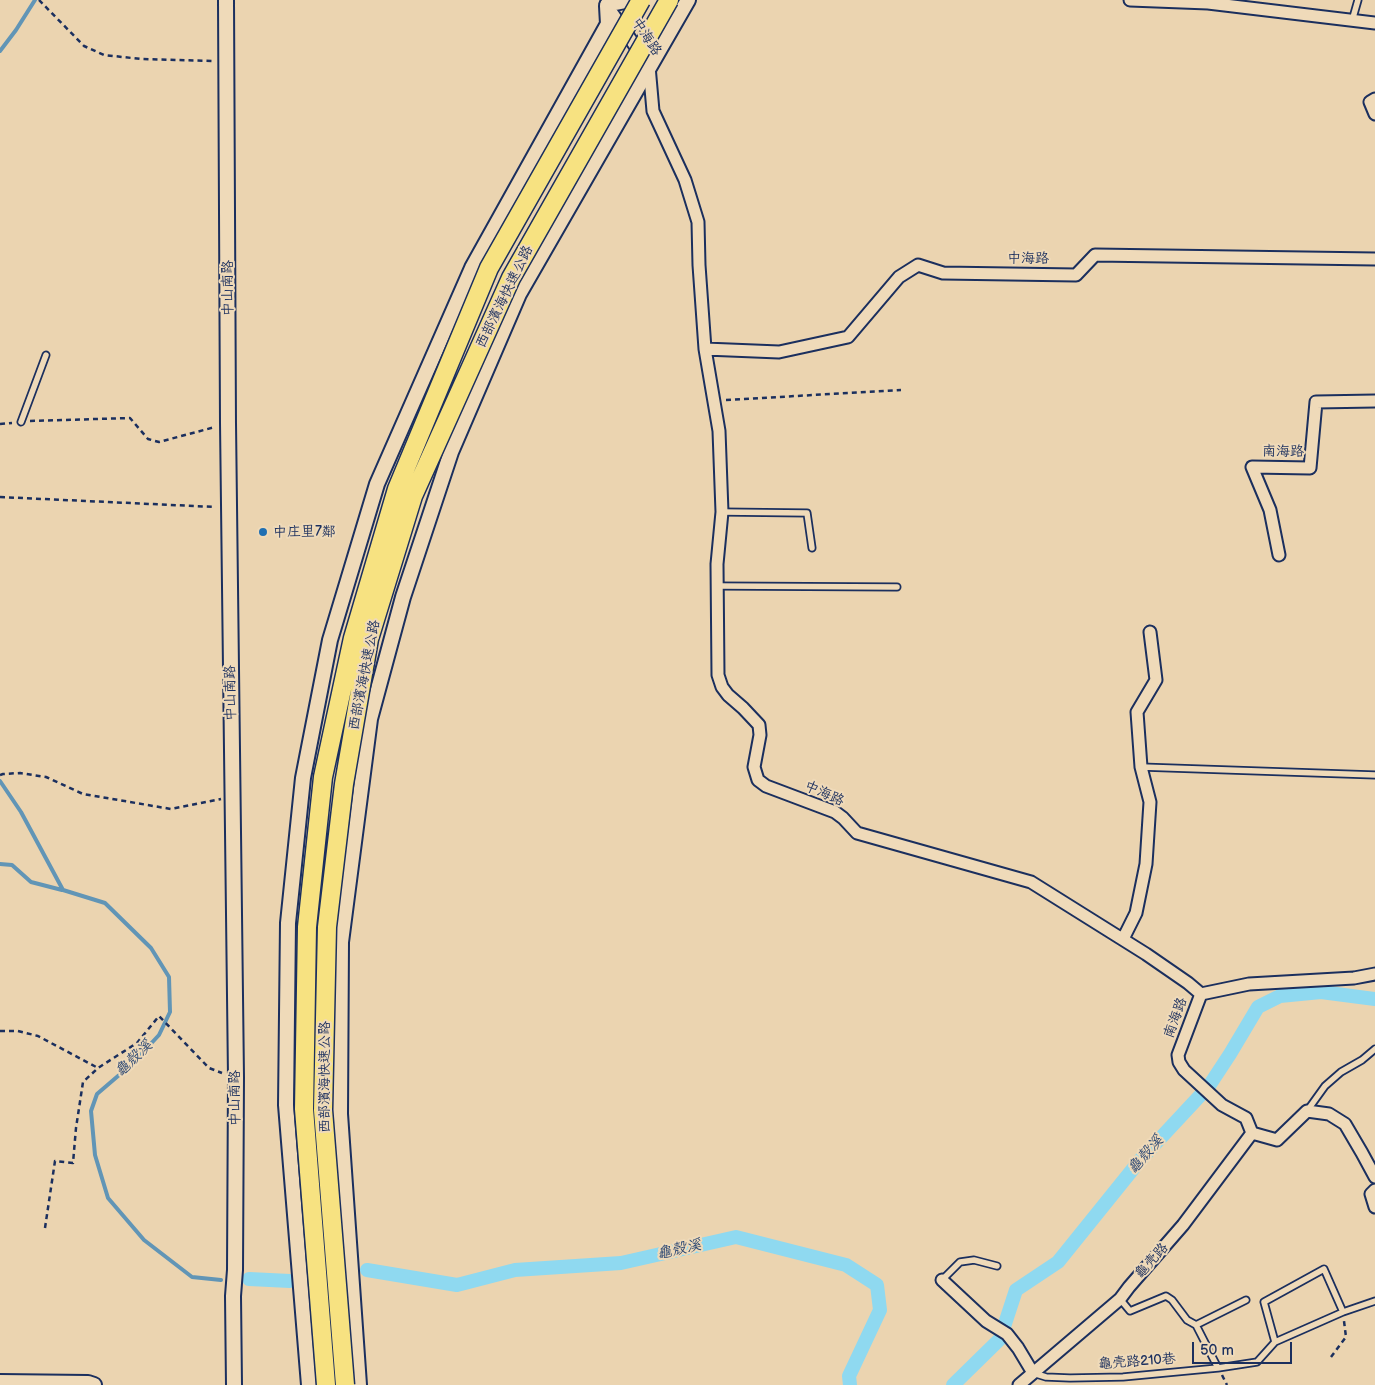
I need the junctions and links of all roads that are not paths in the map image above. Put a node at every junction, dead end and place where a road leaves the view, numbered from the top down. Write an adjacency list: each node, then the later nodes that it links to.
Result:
1 (226, 0): 48 (street, 中山南路)
2 (640, 0): 8 (street, 中海路); 50 (highway, 西部濱海快速公路, bridge)
3 (669, 0): 51 (highway, 西部濱海快速公路, bridge)
4 (688, 0): 11 (street)
5 (1130, 0): 7 (street)
6 (1358, 0): 9 (lane)
7 (1208, 1): 9 (street)
8 (607, 2): 11 (street, 中海路); 49 (street)
9 (1352, 21): 10 (street)
10 (1375, 23)
11 (649, 66): 15 (street, 中海路); 52 (street)
12 (1375, 99): 13 (street)
13 (1375, 114)
14 (1375, 259): 15 (street, 中海路)
15 (705, 349): 19 (street, 中海路)
16 (46, 355): 18 (lane)
17 (1375, 401): 21 (street, 南海路)
18 (21, 422)
19 (722, 512): 20 (lane); 22 (street, 中海路)
20 (812, 548)
21 (1279, 555)
22 (717, 586): 23 (lane); 27 (street, 中海路)
23 (897, 587)
24 (1150, 632): 25 (street)
25 (1141, 767): 26 (lane); 27 (street)
26 (1375, 775)
27 (1122, 940): 29 (street, 中海路)
28 (1375, 974): 29 (street, 南海路)
29 (1201, 994): 32 (street, 南海路)
30 (1375, 1049): 31 (lane)
31 (1307, 1112): 32 (street); 33 (street)
32 (1252, 1133): 38 (street, 龜壳路)
33 (1375, 1177)
34 (1375, 1190): 35 (street)
35 (1375, 1207)
36 (997, 1266): 37 (lane)
37 (942, 1280): 45 (street)
38 (1120, 1299): 42 (lane); 45 (street, 龜壳路)
39 (1246, 1300): 42 (lane)
40 (1375, 1301): 41 (lane, 龜壳路210巷)
41 (1343, 1312): 43 (lane, 龜壳路210巷); 43 (lane)
42 (1196, 1325): 44 (lane)
43 (1275, 1342): 44 (lane, 龜壳路210巷)
44 (1218, 1368): 45 (lane, 龜壳路210巷)
45 (1034, 1373): 53 (street, 龜壳路)
46 (0, 1382): 47 (street)
47 (94, 1385)
48 (234, 1385)
49 (309, 1385)
50 (326, 1385)
51 (345, 1385)
52 (359, 1385)
53 (1020, 1385)

